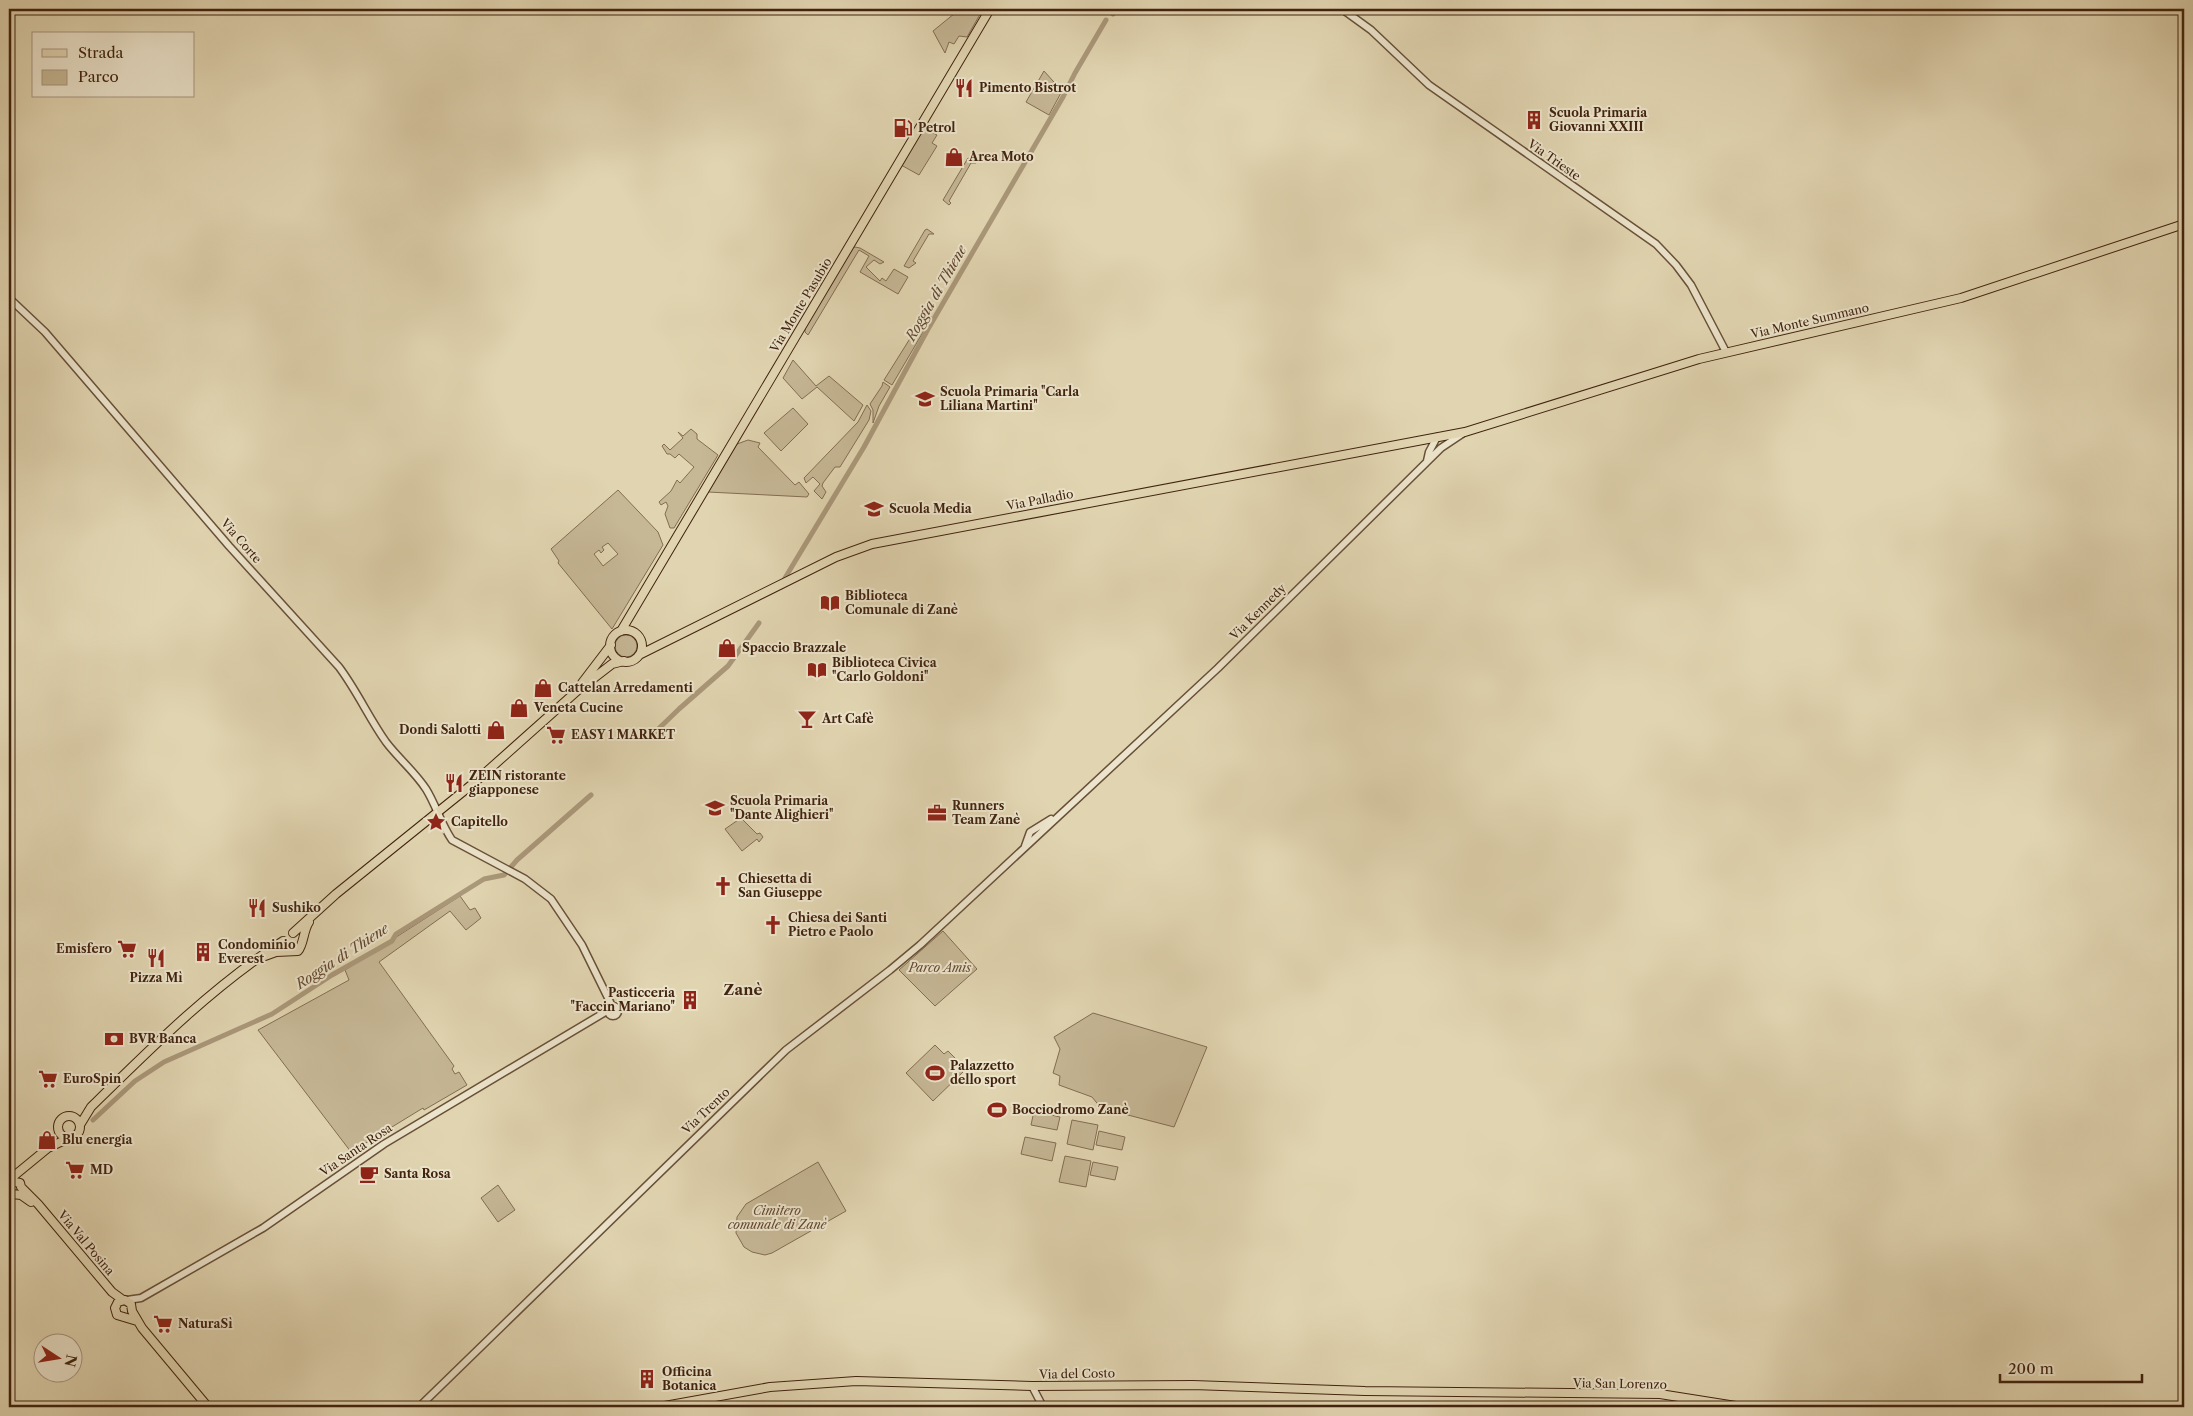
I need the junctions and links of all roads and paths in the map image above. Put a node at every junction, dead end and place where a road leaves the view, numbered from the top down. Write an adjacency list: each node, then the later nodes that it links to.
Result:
1 (990, 9): 12 (main road, Via Monte Pasubio)
2 (1342, 9): 5 (street, Via Trieste)
3 (2184, 224): 5 (main road, Via Monte Summano)
4 (9, 298): 22 (street, Via Corte)
5 (1726, 352): 6 (main road, Via Monte Summano)
6 (1465, 432): 7 (main road, Via Monte Summano); 9 (street, Via Kennedy)
7 (1438, 437): 8 (main road, Via Palladio); 9 (street); 10 (street)
8 (1417, 440): 10 (street); 15 (main road, Via Palladio)
9 (1441, 448): 11 (street, Via Kennedy)
10 (1429, 452): 11 (street)
11 (1426, 463): 23 (street, Via Kennedy)
12 (631, 613): 13 (main road, Via Monte Pasubio); 14 (main road)
13 (621, 631): 14 (main road); 16 (main road)
14 (638, 636): 15 (main road); 17 (main road)
15 (666, 641): 17 (main road, Via Palladio)
16 (611, 645): 18 (main road); 19 (main road)
17 (639, 655): 19 (main road)
18 (601, 659): 20 (main road); 21 (main road)
19 (624, 661): 20 (main road)
20 (606, 669): 21 (main road)
21 (587, 680): 22 (main road)
22 (438, 813): 24 (main road); 30 (street, Via Corte)
23 (1043, 828): 50 (street, Via Trento)
24 (313, 913): 25 (main road); 27 (main road)
25 (293, 933): 26 (main road); 27 (main road)
26 (284, 941): 28 (main road); 29 (main road)
27 (302, 941): 28 (main road)
28 (289, 951): 29 (main road)
29 (254, 960): 31 (main road)
30 (610, 1010): 42 (street, Via Santa Rosa)
31 (90, 1107): 32 (main road); 33 (main road)
32 (69, 1116): 33 (main road); 34 (main road)
33 (80, 1125): 35 (main road)
34 (59, 1130): 35 (main road); 36 (main road)
35 (69, 1138): 36 (main road)
36 (48, 1148): 37 (main road)
37 (30, 1164): 38 (main road); 39 (main road)
38 (9, 1181): 39 (main road)
39 (21, 1186): 40 (main road); 41 (main road, Via Val Posina)
40 (10, 1195): 41 (main road, Via Val Posina)
41 (42, 1209): 43 (main road, Via Val Posina)
42 (140, 1298): 43 (street, Via Santa Rosa); 44 (street, Via Santa Rosa)
43 (122, 1301): 44 (main road, Via Val Posina); 45 (main road, Via Val Posina)
44 (132, 1310): 45 (main road); 46 (main road, Via Val Posina)
45 (126, 1317): 46 (main road)
46 (137, 1321): 49 (main road, Via Val Posina)
47 (1032, 1386): 48 (main road, Via del Costo); 51 (main road, Via del Costo); 52 (street)
48 (1496, 1393): 53 (main road, Via San Lorenzo)
49 (208, 1407)
50 (419, 1407)
51 (659, 1407)
52 (1043, 1407)
53 (1742, 1407)

